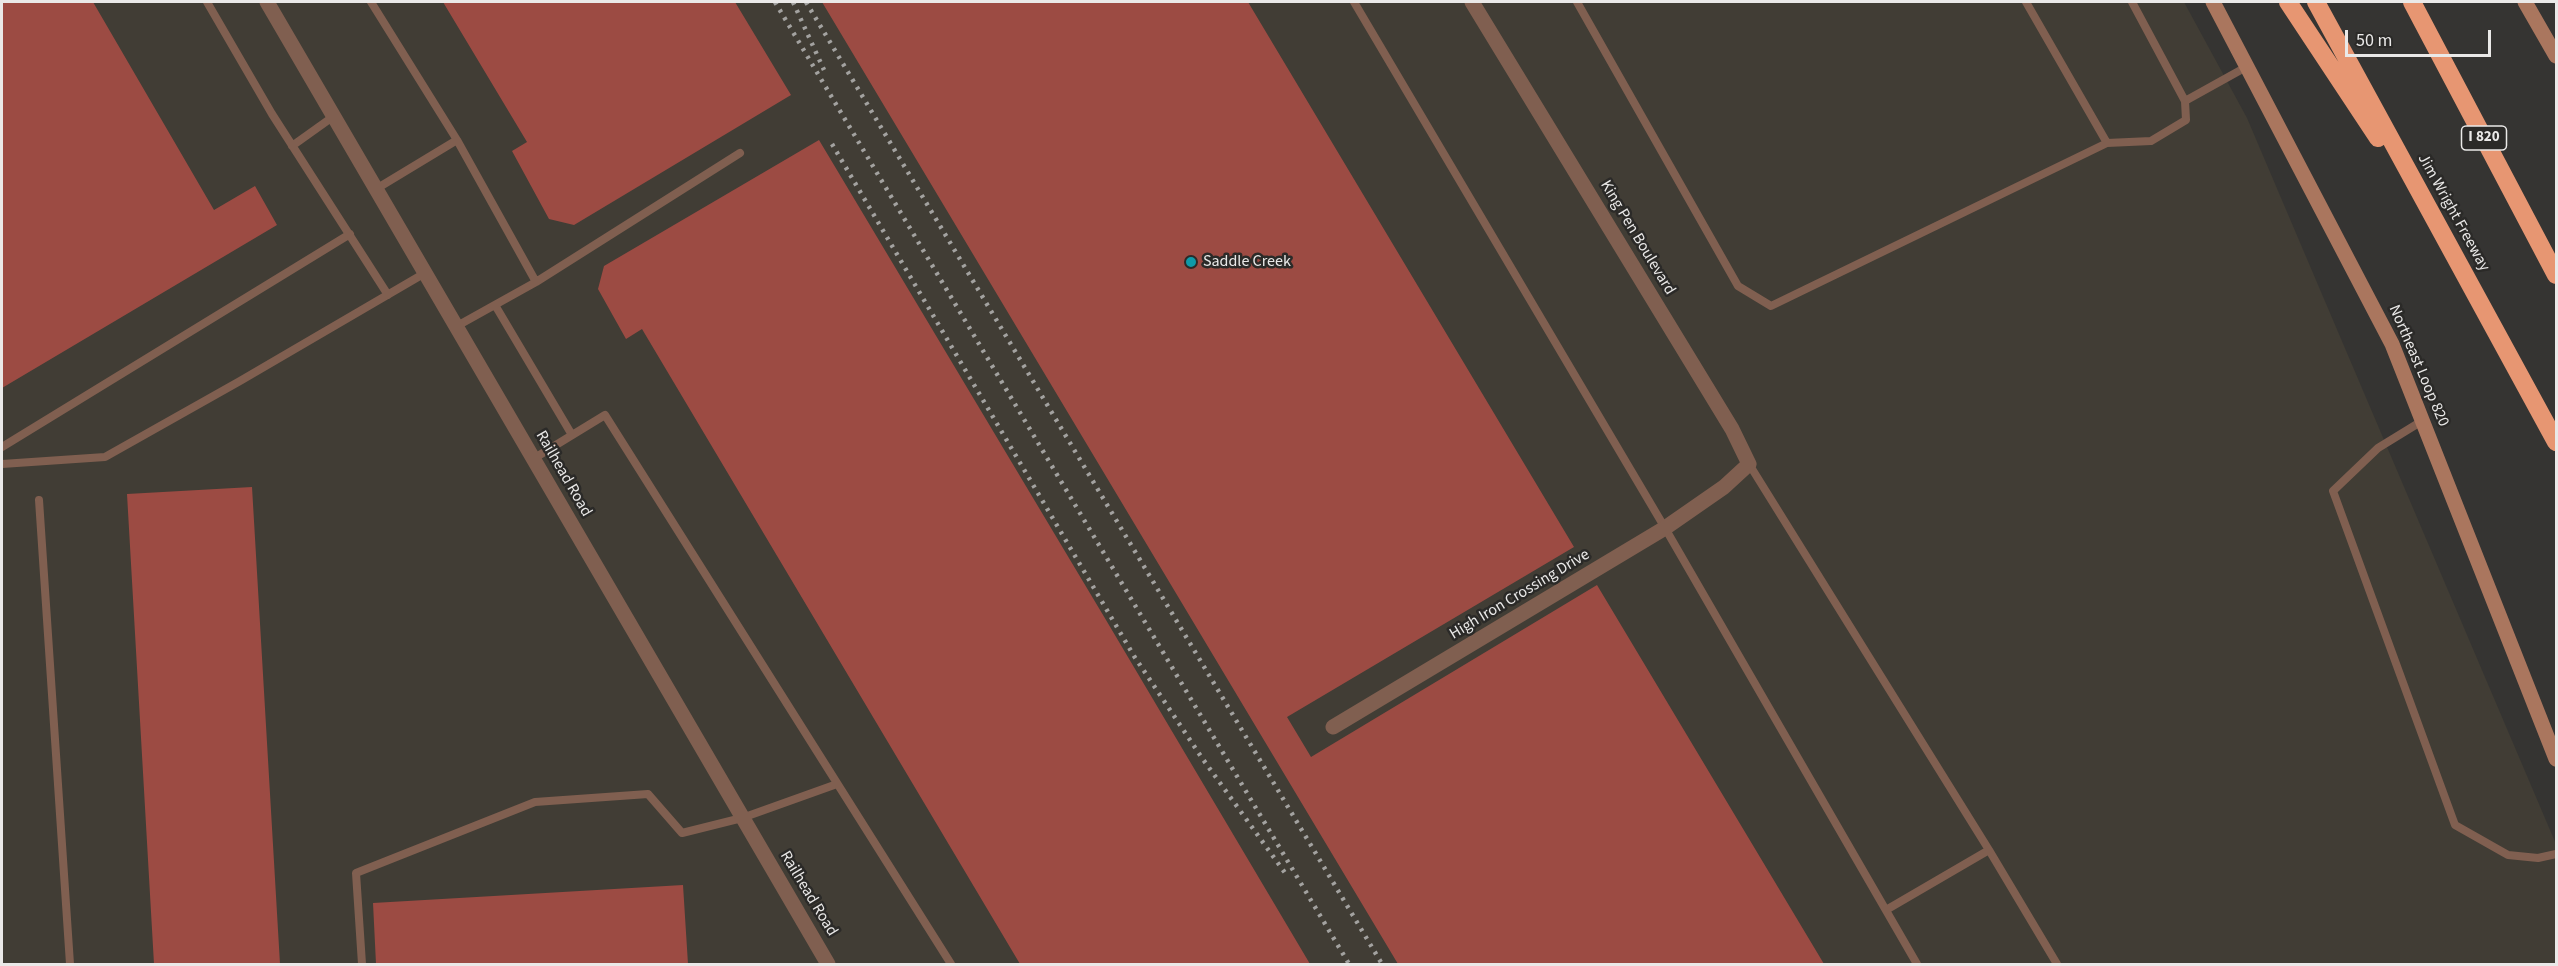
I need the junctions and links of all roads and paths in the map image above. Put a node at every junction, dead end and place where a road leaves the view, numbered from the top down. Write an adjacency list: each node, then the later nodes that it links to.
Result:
1 (207, 2): 20 (lane)
2 (267, 2): 17 (street, Railhead Road)
3 (371, 2): 18 (lane)
4 (1354, 2): 39 (lane)
5 (1472, 2): 37 (street, King Pen Boulevard)
6 (1577, 2): 19 (lane)
7 (2026, 2): 19 (lane)
8 (2132, 2): 16 (lane)
9 (2213, 2): 15 (street, Northeast Loop 820)
10 (2288, 2): 24 (highway)
11 (2316, 2): 24 (highway, Jim Wright Freeway)
12 (2412, 2): 26 (highway, I 820)
13 (2525, 2): 14 (street)
14 (2556, 56)
15 (2248, 66): 16 (lane); 31 (street, Northeast Loop 820)
16 (2185, 101): 19 (lane)
17 (334, 116): 20 (lane); 22 (street, Railhead Road)
18 (457, 140): 22 (lane); 27 (lane)
19 (2107, 143)
20 (292, 146): 23 (lane)
21 (740, 153): 27 (lane)
22 (376, 189): 25 (street, Railhead Road)
23 (350, 234): 28 (lane); 34 (lane)
24 (2444, 238): 33 (highway, Jim Wright Freeway)
25 (425, 273): 28 (lane); 30 (street, Railhead Road)
26 (2556, 275)
27 (536, 282): 29 (lane)
28 (388, 295): 36 (lane)
29 (495, 305): 30 (lane); 32 (lane)
30 (457, 326): 35 (street, Railhead Road)
31 (2422, 421): 41 (street, Northeast Loop 820); 45 (lane)
32 (572, 435): 35 (lane); 42 (lane)
33 (2556, 442)
34 (2, 447)
35 (533, 459): 43 (street, Railhead Road)
36 (2, 464)
37 (1749, 464): 39 (street, High Iron Crossing Drive); 44 (lane)
38 (39, 500): 47 (lane)
39 (1665, 528): 40 (street, High Iron Crossing Drive); 46 (lane)
40 (1333, 727)
41 (2556, 759)
42 (837, 784): 43 (lane); 50 (lane)
43 (742, 818): 48 (lane); 49 (street, Railhead Road)
44 (1989, 850): 46 (lane); 52 (lane)
45 (2556, 854)
46 (1886, 910): 51 (lane)
47 (70, 964)
48 (362, 964)
49 (828, 964)
50 (951, 964)
51 (1917, 964)
52 (2057, 964)

